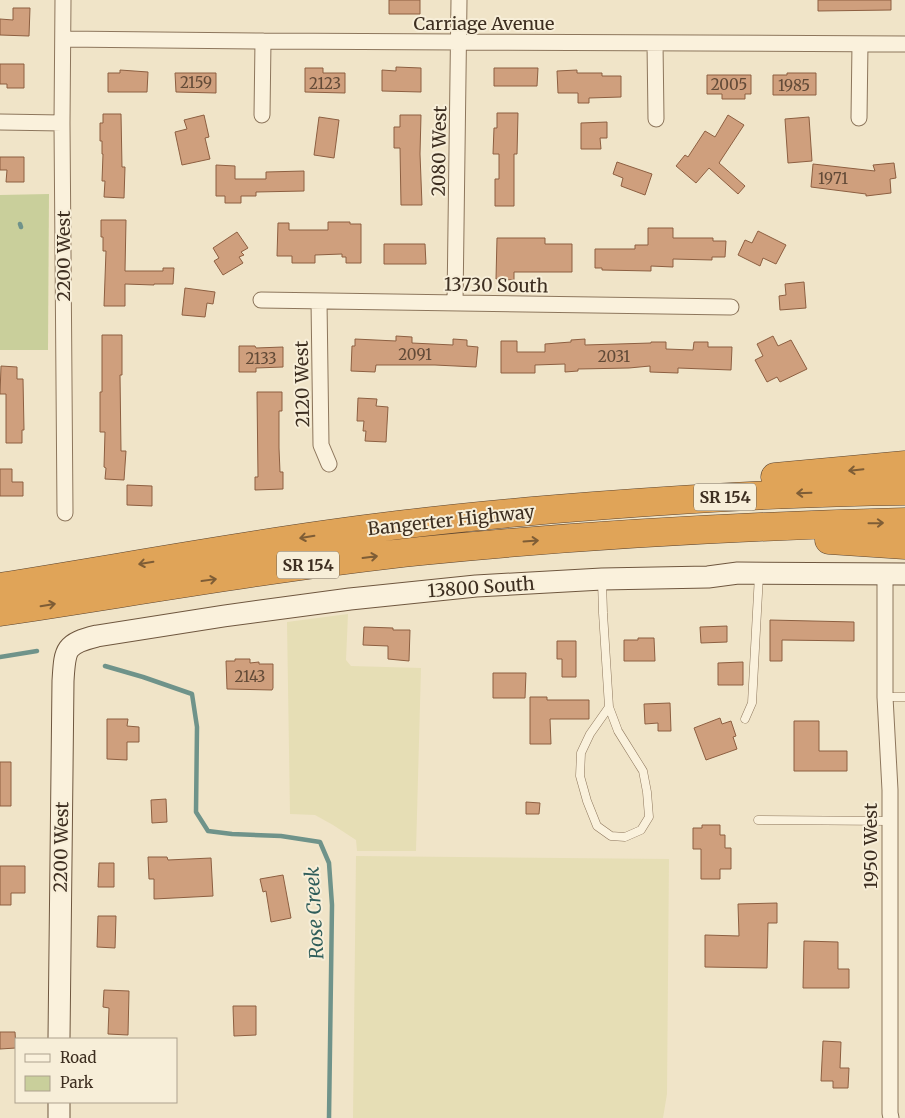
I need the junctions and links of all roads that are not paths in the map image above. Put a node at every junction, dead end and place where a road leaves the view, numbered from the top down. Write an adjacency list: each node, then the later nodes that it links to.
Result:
1 (63, 0): 3 (street, 2200 West)
2 (459, 0): 5 (street, 2080 West)
3 (63, 39): 4 (street, Carriage Avenue); 13 (street, 2200 West)
4 (262, 41): 5 (street, Carriage Avenue); 9 (street)
5 (459, 42): 6 (street, Carriage Avenue); 16 (street, 2080 West)
6 (655, 43): 7 (street, Carriage Avenue); 11 (street)
7 (860, 44): 8 (street, Carriage Avenue); 10 (street)
8 (905, 44)
9 (262, 115)
10 (859, 118)
11 (656, 119)
12 (0, 122): 13 (street)
13 (62, 123): 22 (street, 2200 West)
14 (261, 300): 15 (street, 13730 South)
15 (319, 301): 16 (street, 13730 South); 18 (street, 2120 West)
16 (455, 303): 17 (street, 13730 South)
17 (730, 307)
18 (328, 464)
19 (905, 465): 21 (highway, one-way to 21)
20 (905, 491): 21 (highway, Bangerter Highway / SR 154, one-way to 21)
21 (546, 510): 29 (highway, Bangerter Highway / SR 154, one-way to 29)
22 (65, 512)
23 (905, 522): 24 (highway, Bangerter Highway / SR 154, one-way to 23)
24 (617, 534): 25 (highway); 30 (highway, Bangerter Highway / SR 154, one-way to 24)
25 (905, 545)
26 (759, 573): 27 (street, 13800 South); 28 (street, 13800 South); 35 (lane)
27 (895, 574): 32 (street, 1950 West)
28 (602, 579): 31 (street, 13800 South); 34 (lane)
29 (0, 587)
30 (0, 612)
31 (65, 654): 38 (street, 2200 West)
32 (885, 697): 33 (lane); 37 (street, 1950 West)
33 (905, 697)
34 (609, 707): 34 (lane)
35 (745, 719)
36 (758, 820): 37 (lane)
37 (889, 821): 41 (street, 1950 West)
38 (59, 1038)
39 (59, 1103): 40 (street)
40 (59, 1118)
41 (891, 1118)

